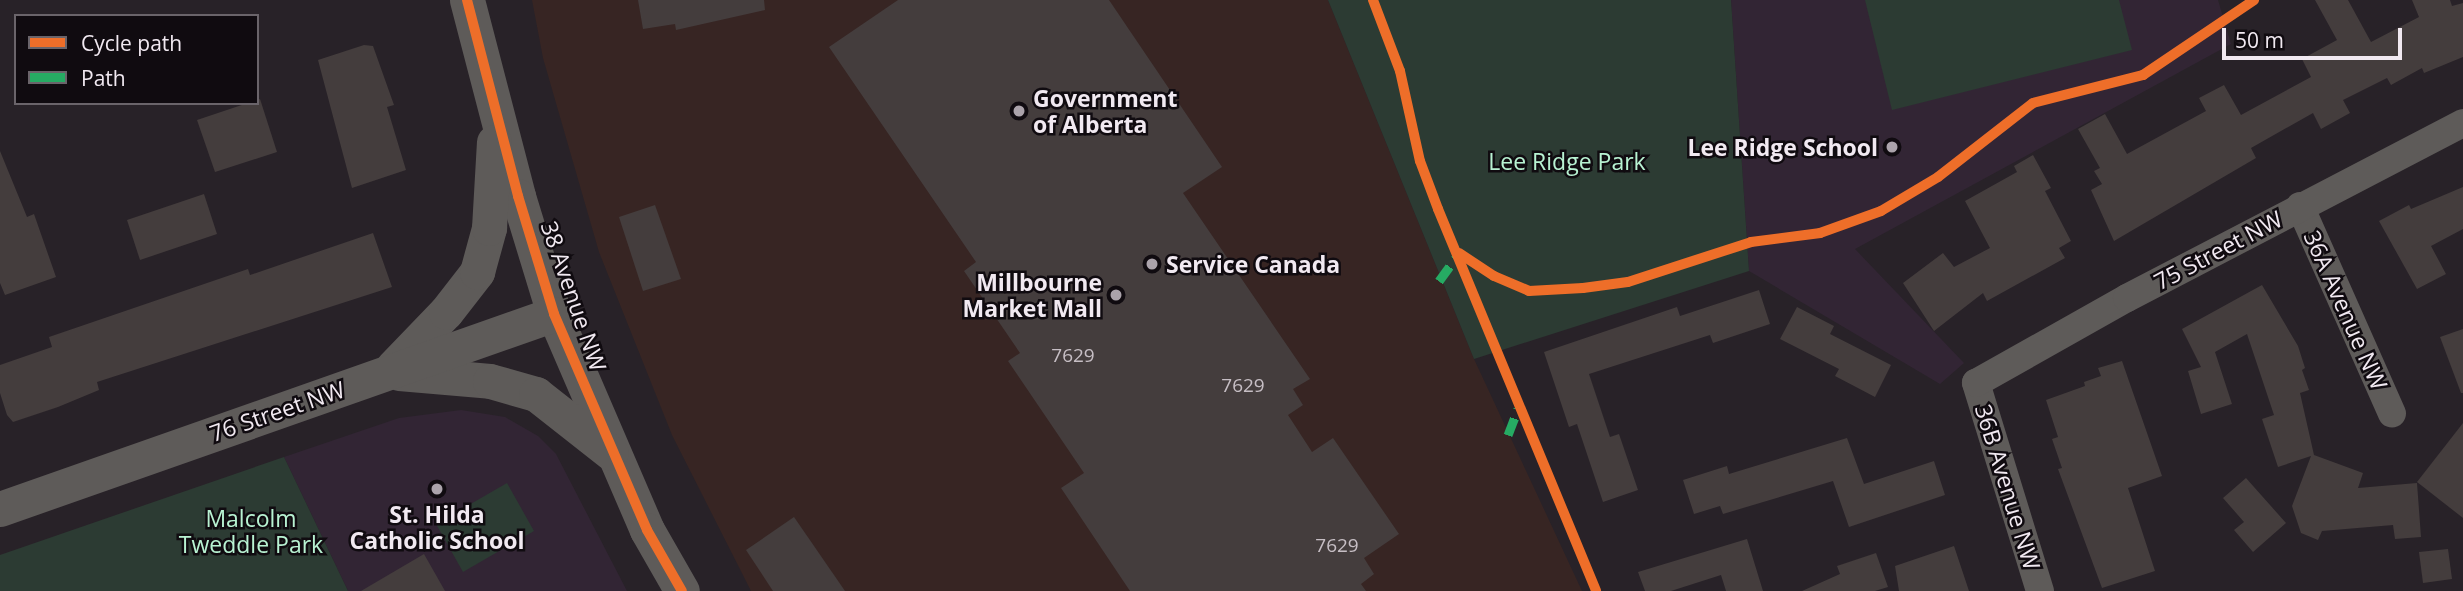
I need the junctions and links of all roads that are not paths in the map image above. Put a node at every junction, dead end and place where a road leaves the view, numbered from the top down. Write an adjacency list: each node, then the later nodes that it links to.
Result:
1 (467, 0): 2 (street, 38 Avenue NW)
2 (497, 119): 5 (street, 38 Avenue NW); 6 (street)
3 (2463, 123): 4 (street, 75 Street NW)
4 (2300, 206): 7 (street, 75 Street NW); 8 (street, 36A Avenue NW)
5 (554, 314): 6 (street, 76 Street NW); 9 (street, 38 Avenue NW)
6 (388, 372): 9 (street); 10 (street, 76 Street NW)
7 (1976, 383): 12 (street, 36B Avenue NW)
8 (2392, 414)
9 (616, 458): 11 (street, 38 Avenue NW)
10 (0, 509)
11 (682, 591)
12 (2040, 591)

